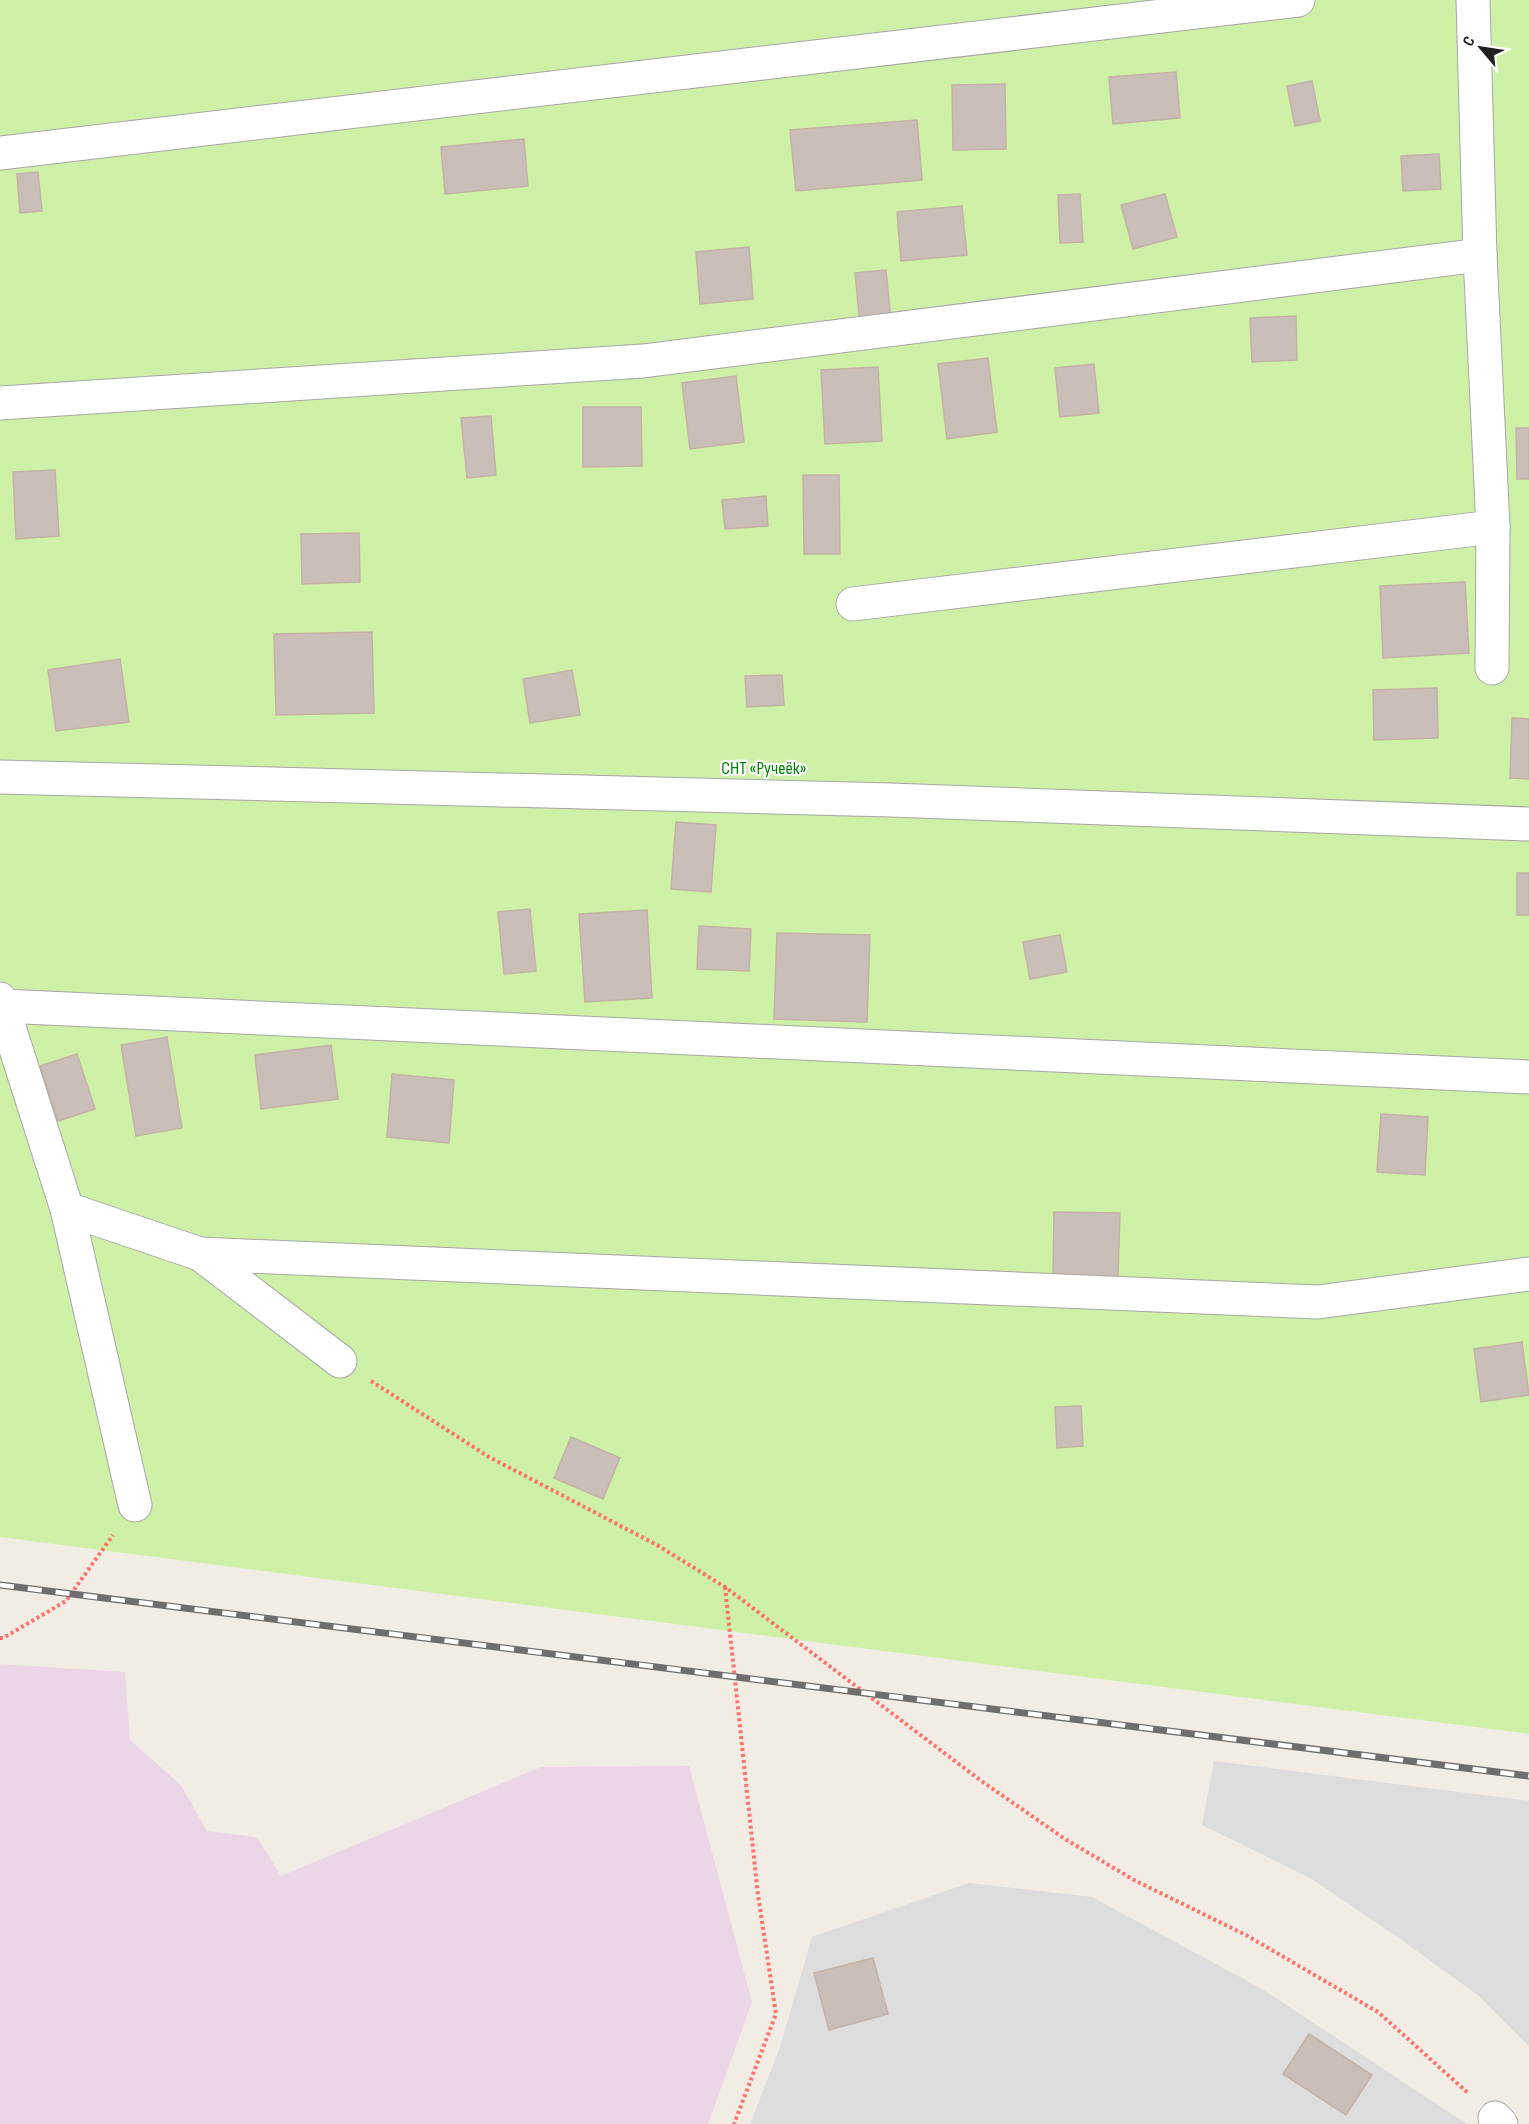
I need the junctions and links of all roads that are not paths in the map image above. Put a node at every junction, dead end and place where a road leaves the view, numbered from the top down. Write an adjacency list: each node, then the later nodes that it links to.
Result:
1 (1298, 0): 3 (street)
2 (1473, 0): 4 (street)
3 (0, 153)
4 (1480, 255): 5 (street); 6 (street)
5 (0, 403)
6 (1493, 527): 7 (street); 8 (street)
7 (853, 603)
8 (1492, 668)
9 (0, 777): 10 (street)
10 (1529, 824)
11 (1, 1002): 12 (street); 13 (street)
12 (1529, 1077)
13 (67, 1209): 14 (street); 17 (street)
14 (200, 1254): 15 (street); 16 (street)
15 (1529, 1274)
16 (340, 1361)
17 (135, 1505)

